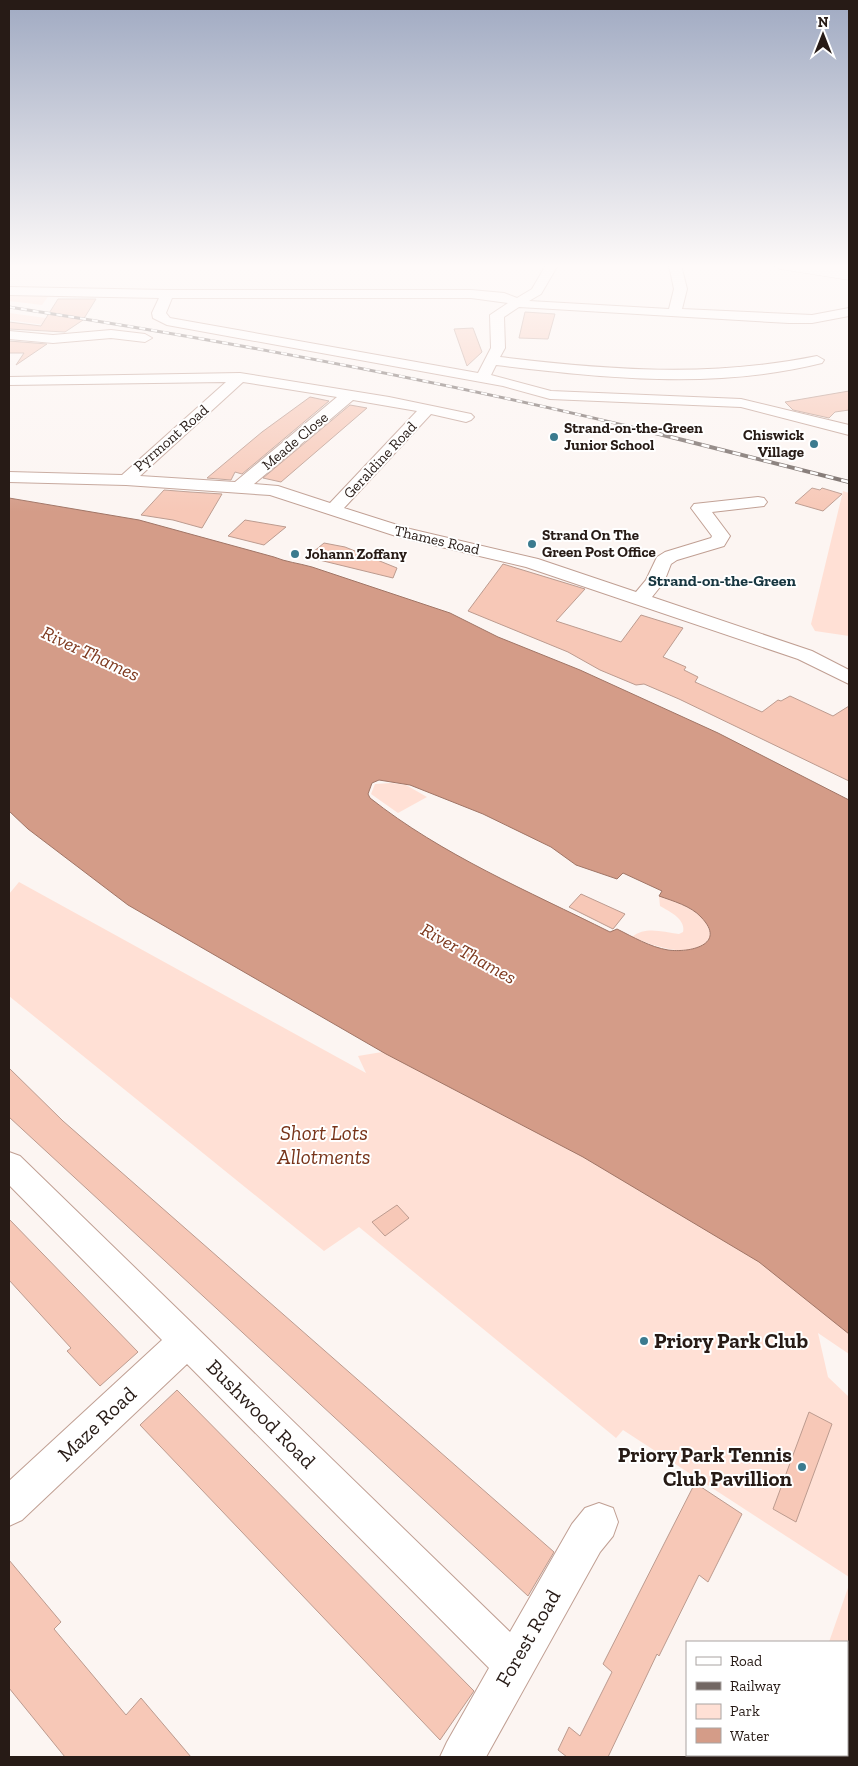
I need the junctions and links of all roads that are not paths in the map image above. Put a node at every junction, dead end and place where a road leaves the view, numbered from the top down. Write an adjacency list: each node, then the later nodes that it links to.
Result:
1 (313, 347): 6 (street)
2 (497, 347): 3 (street)
3 (493, 360): 4 (street); 6 (street)
4 (817, 360)
5 (240, 377): 7 (street); 8 (street); 13 (street, Pyrmont Road)
6 (483, 378): 11 (street)
7 (9, 381)
8 (349, 395): 9 (street); 14 (street, Meade Close)
9 (428, 410): 10 (street); 16 (street, Geraldine Road)
10 (466, 417)
11 (848, 429)
12 (9, 477): 13 (street, Thames Road)
13 (126, 480): 14 (street, Thames Road)
14 (240, 487): 16 (street, Thames Road)
15 (758, 502): 17 (street)
16 (333, 510): 17 (street, Thames Road)
17 (640, 599): 18 (street, Thames Road)
18 (849, 678)
19 (9, 1165): 20 (street, Bushwood Road)
20 (186, 1341): 21 (street, Maze Road); 23 (street, Bushwood Road)
21 (9, 1507)
22 (599, 1522): 23 (street, Forest Road)
23 (514, 1663): 24 (street, Forest Road)
24 (462, 1757)

